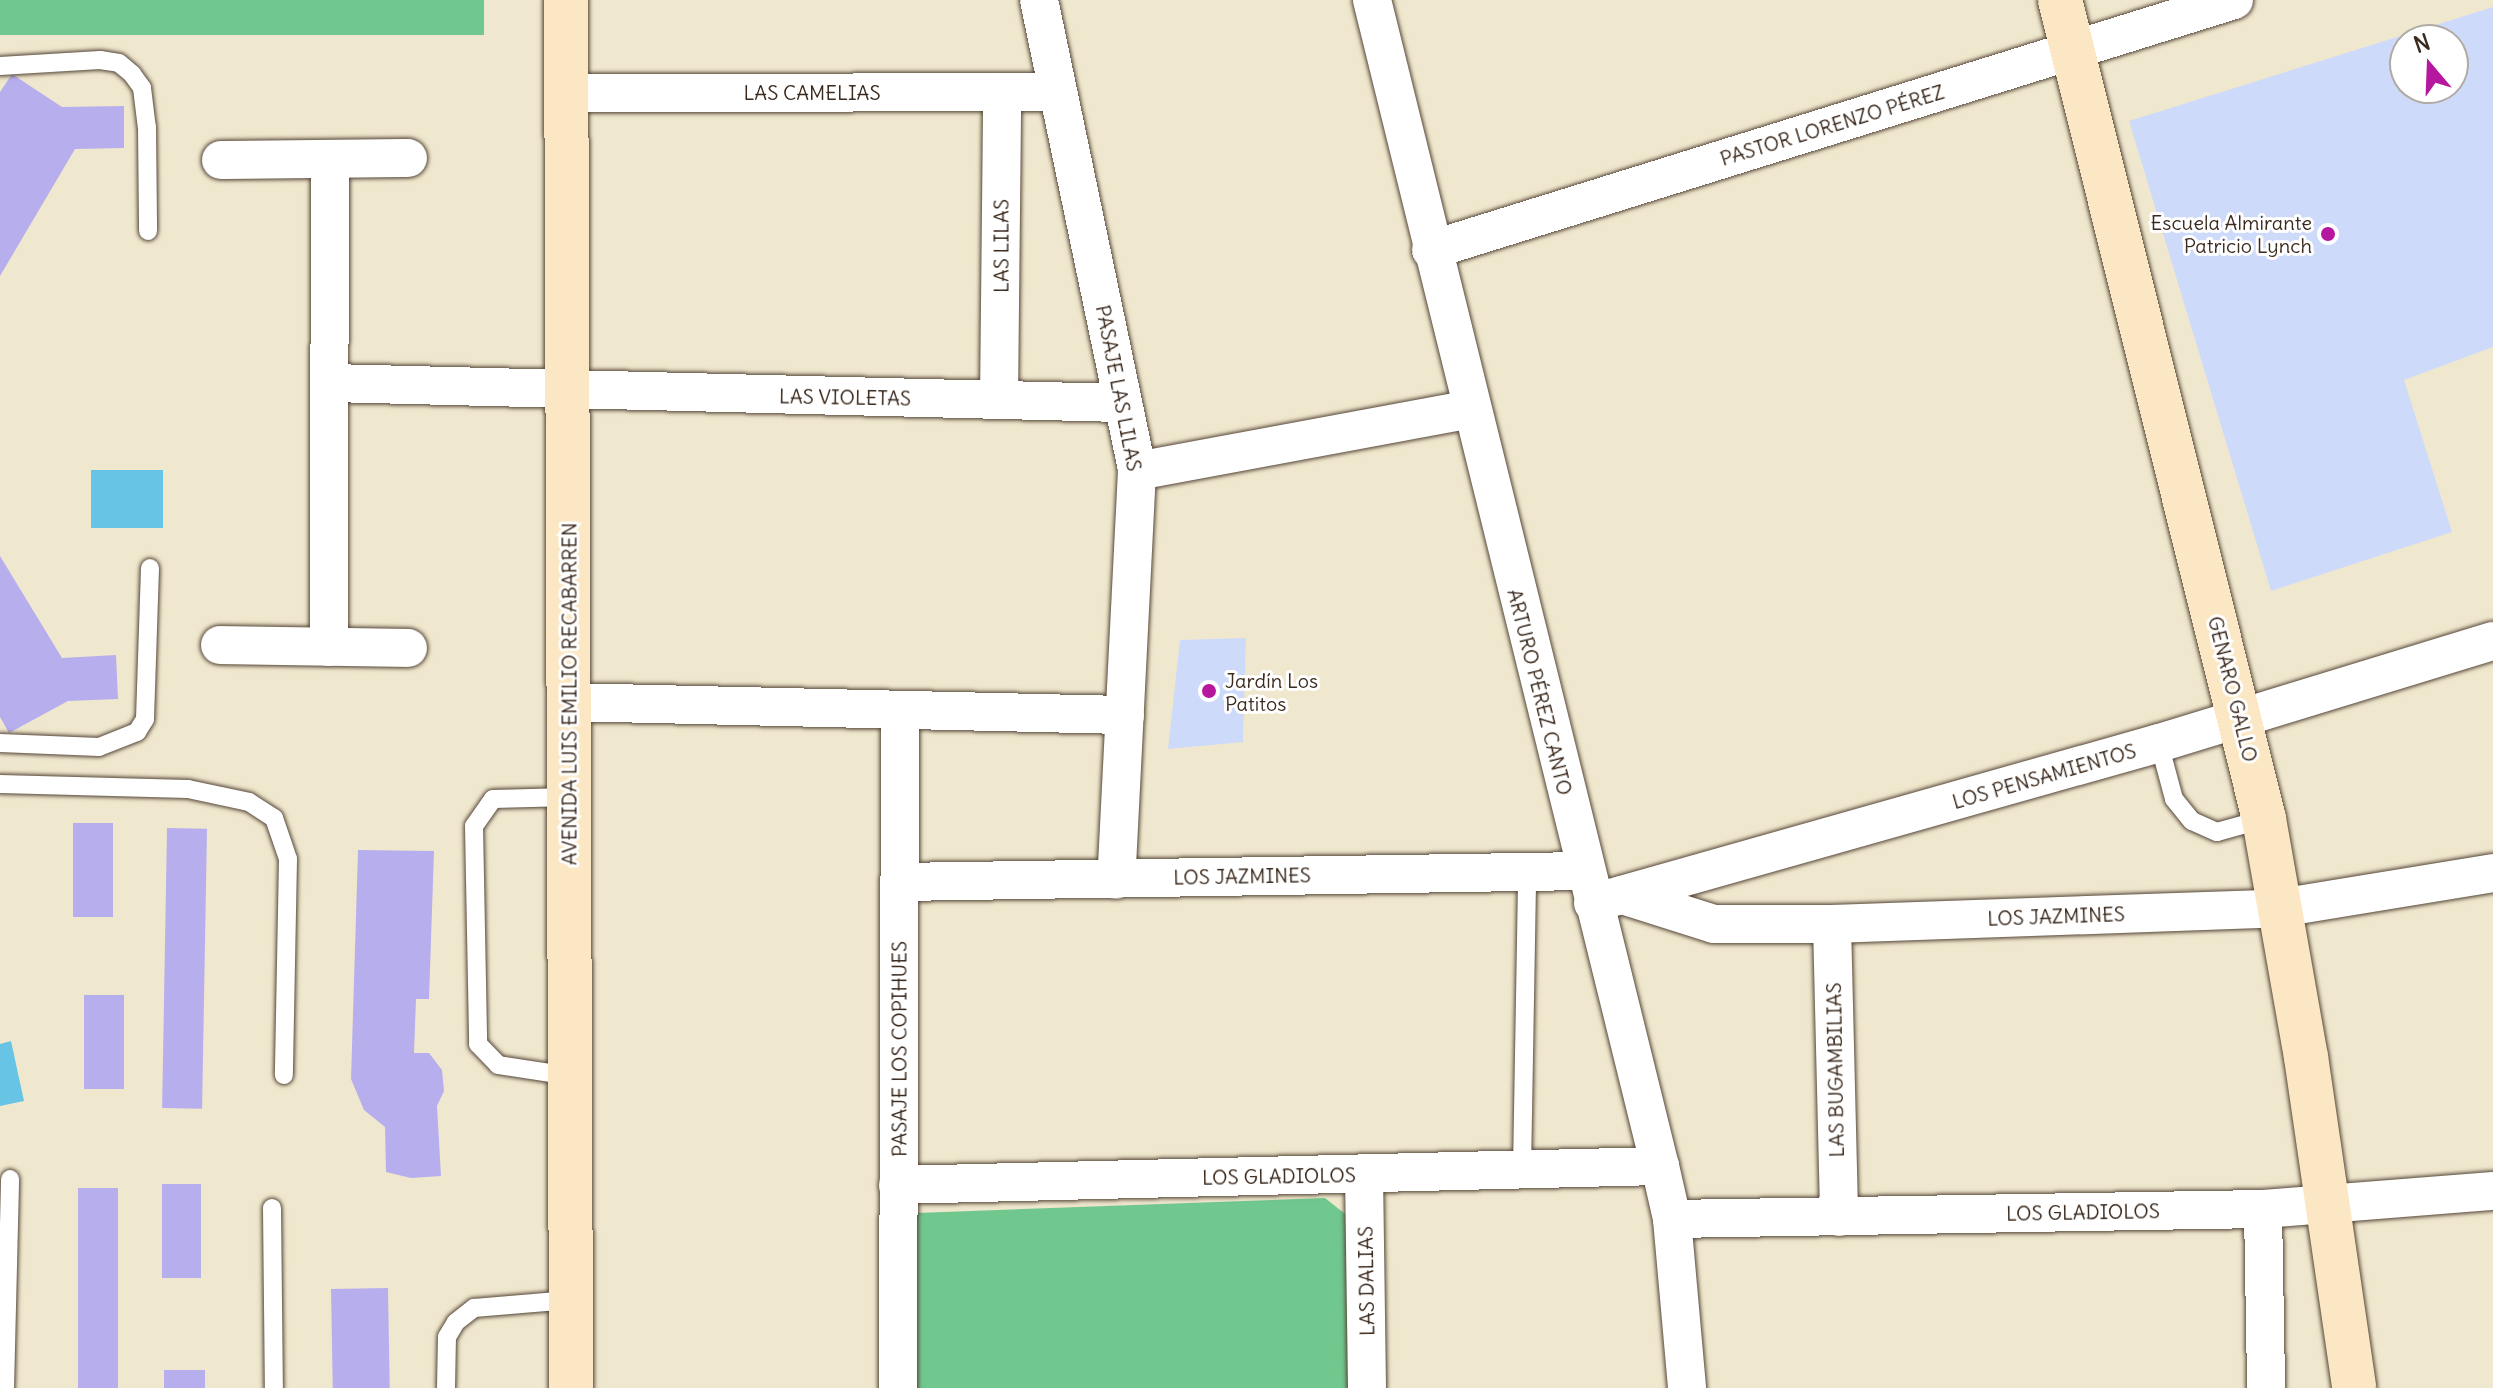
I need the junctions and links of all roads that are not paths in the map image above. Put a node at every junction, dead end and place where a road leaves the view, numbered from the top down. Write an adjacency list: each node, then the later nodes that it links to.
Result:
1 (566, 0): 10 (street, AVENIDA LUIS EMILIO RECABARREN)
2 (1039, 0): 9 (street, PASAJE LAS LILAS)
3 (1372, 0): 15 (street, ARTURO PÉREZ CANTO)
4 (2060, 0): 6 (street, GENARO GALLO)
5 (2234, 0): 6 (street, PASTOR LORENZO PÉREZ)
6 (2072, 50): 15 (street, PASTOR LORENZO PÉREZ); 30 (street, GENARO GALLO)
7 (0, 66): 14 (lane)
8 (1002, 92): 9 (street, LAS CAMELIAS); 10 (street, LAS CAMELIAS); 18 (street, LAS LILAS)
9 (1058, 92): 19 (street, PASAJE LAS LILAS)
10 (567, 93): 17 (street, AVENIDA LUIS EMILIO RECABARREN)
11 (408, 158): 13 (street)
12 (221, 160): 13 (street)
13 (330, 160): 16 (street)
14 (148, 231)
15 (1431, 250): 20 (street, ARTURO PÉREZ CANTO)
16 (331, 383): 17 (street, LAS VIOLETAS); 25 (street)
17 (568, 392): 18 (street, LAS VIOLETAS); 27 (street, AVENIDA LUIS EMILIO RECABARREN)
18 (999, 400): 19 (street, LAS VIOLETAS)
19 (1123, 403): 21 (street, PASAJE LAS LILAS)
20 (1470, 409): 21 (street); 40 (street, ARTURO PÉREZ CANTO)
21 (1137, 471): 29 (street, PASAJE LAS LILAS)
22 (150, 568): 31 (lane)
23 (2493, 641): 30 (street, LOS PENSAMIENTOS)
24 (220, 645): 25 (street)
25 (329, 647): 26 (street)
26 (408, 648)
27 (568, 702): 28 (street); 34 (street, AVENIDA LUIS EMILIO RECABARREN)
28 (900, 710): 29 (street); 39 (street, PASAJE LOS COPIHUES)
29 (1125, 715): 38 (street, PASAJE LAS LILAS)
30 (2241, 718): 32 (street, LOS PENSAMIENTOS); 35 (street, GENARO GALLO)
31 (0, 743)
32 (2159, 743): 35 (lane); 40 (street, LOS PENSAMIENTOS)
33 (0, 784): 43 (lane)
34 (569, 797): 44 (street, AVENIDA LUIS EMILIO RECABARREN); 44 (lane)
35 (2264, 819): 41 (street, GENARO GALLO)
36 (1527, 872): 38 (street, LOS JAZMINES); 40 (street, LOS JAZMINES); 46 (lane)
37 (2493, 873): 41 (street, LOS JAZMINES)
38 (1116, 879): 39 (street, LOS JAZMINES)
39 (900, 882): 49 (street, PASAJE LOS COPIHUES)
40 (1600, 890): 42 (street, LOS JAZMINES); 45 (street, ARTURO PÉREZ CANTO)
41 (2280, 908): 42 (street, LOS JAZMINES); 51 (street, GENARO GALLO)
42 (1832, 924): 54 (street, LAS BUGAMBILIAS)
43 (284, 1075)
44 (570, 1076): 56 (street, AVENIDA LUIS EMILIO RECABARREN)
45 (1660, 1166): 46 (street, LOS GLADIOLOS); 55 (street, ARTURO PÉREZ CANTO)
46 (1522, 1170): 47 (street, LOS GLADIOLOS)
47 (1364, 1173): 49 (street, LOS GLADIOLOS); 62 (street, LAS DALIAS)
48 (10, 1179): 57 (lane)
49 (898, 1185): 61 (street, PASAJE LOS COPIHUES)
50 (2493, 1191): 51 (street, LOS GLADIOLOS)
51 (2329, 1206): 53 (street, LOS GLADIOLOS); 65 (street, GENARO GALLO)
52 (272, 1208): 58 (lane)
53 (2263, 1209): 54 (street, LOS GLADIOLOS); 64 (street)
54 (1839, 1217): 55 (street, LOS GLADIOLOS)
55 (1672, 1219): 63 (street, ARTURO PÉREZ CANTO)
56 (570, 1300): 59 (lane); 60 (street, AVENIDA LUIS EMILIO RECABARREN)
57 (5, 1388)
58 (274, 1388)
59 (446, 1388)
60 (571, 1388)
61 (898, 1388)
62 (1367, 1388)
63 (1687, 1388)
64 (2266, 1388)
65 (2354, 1388)

